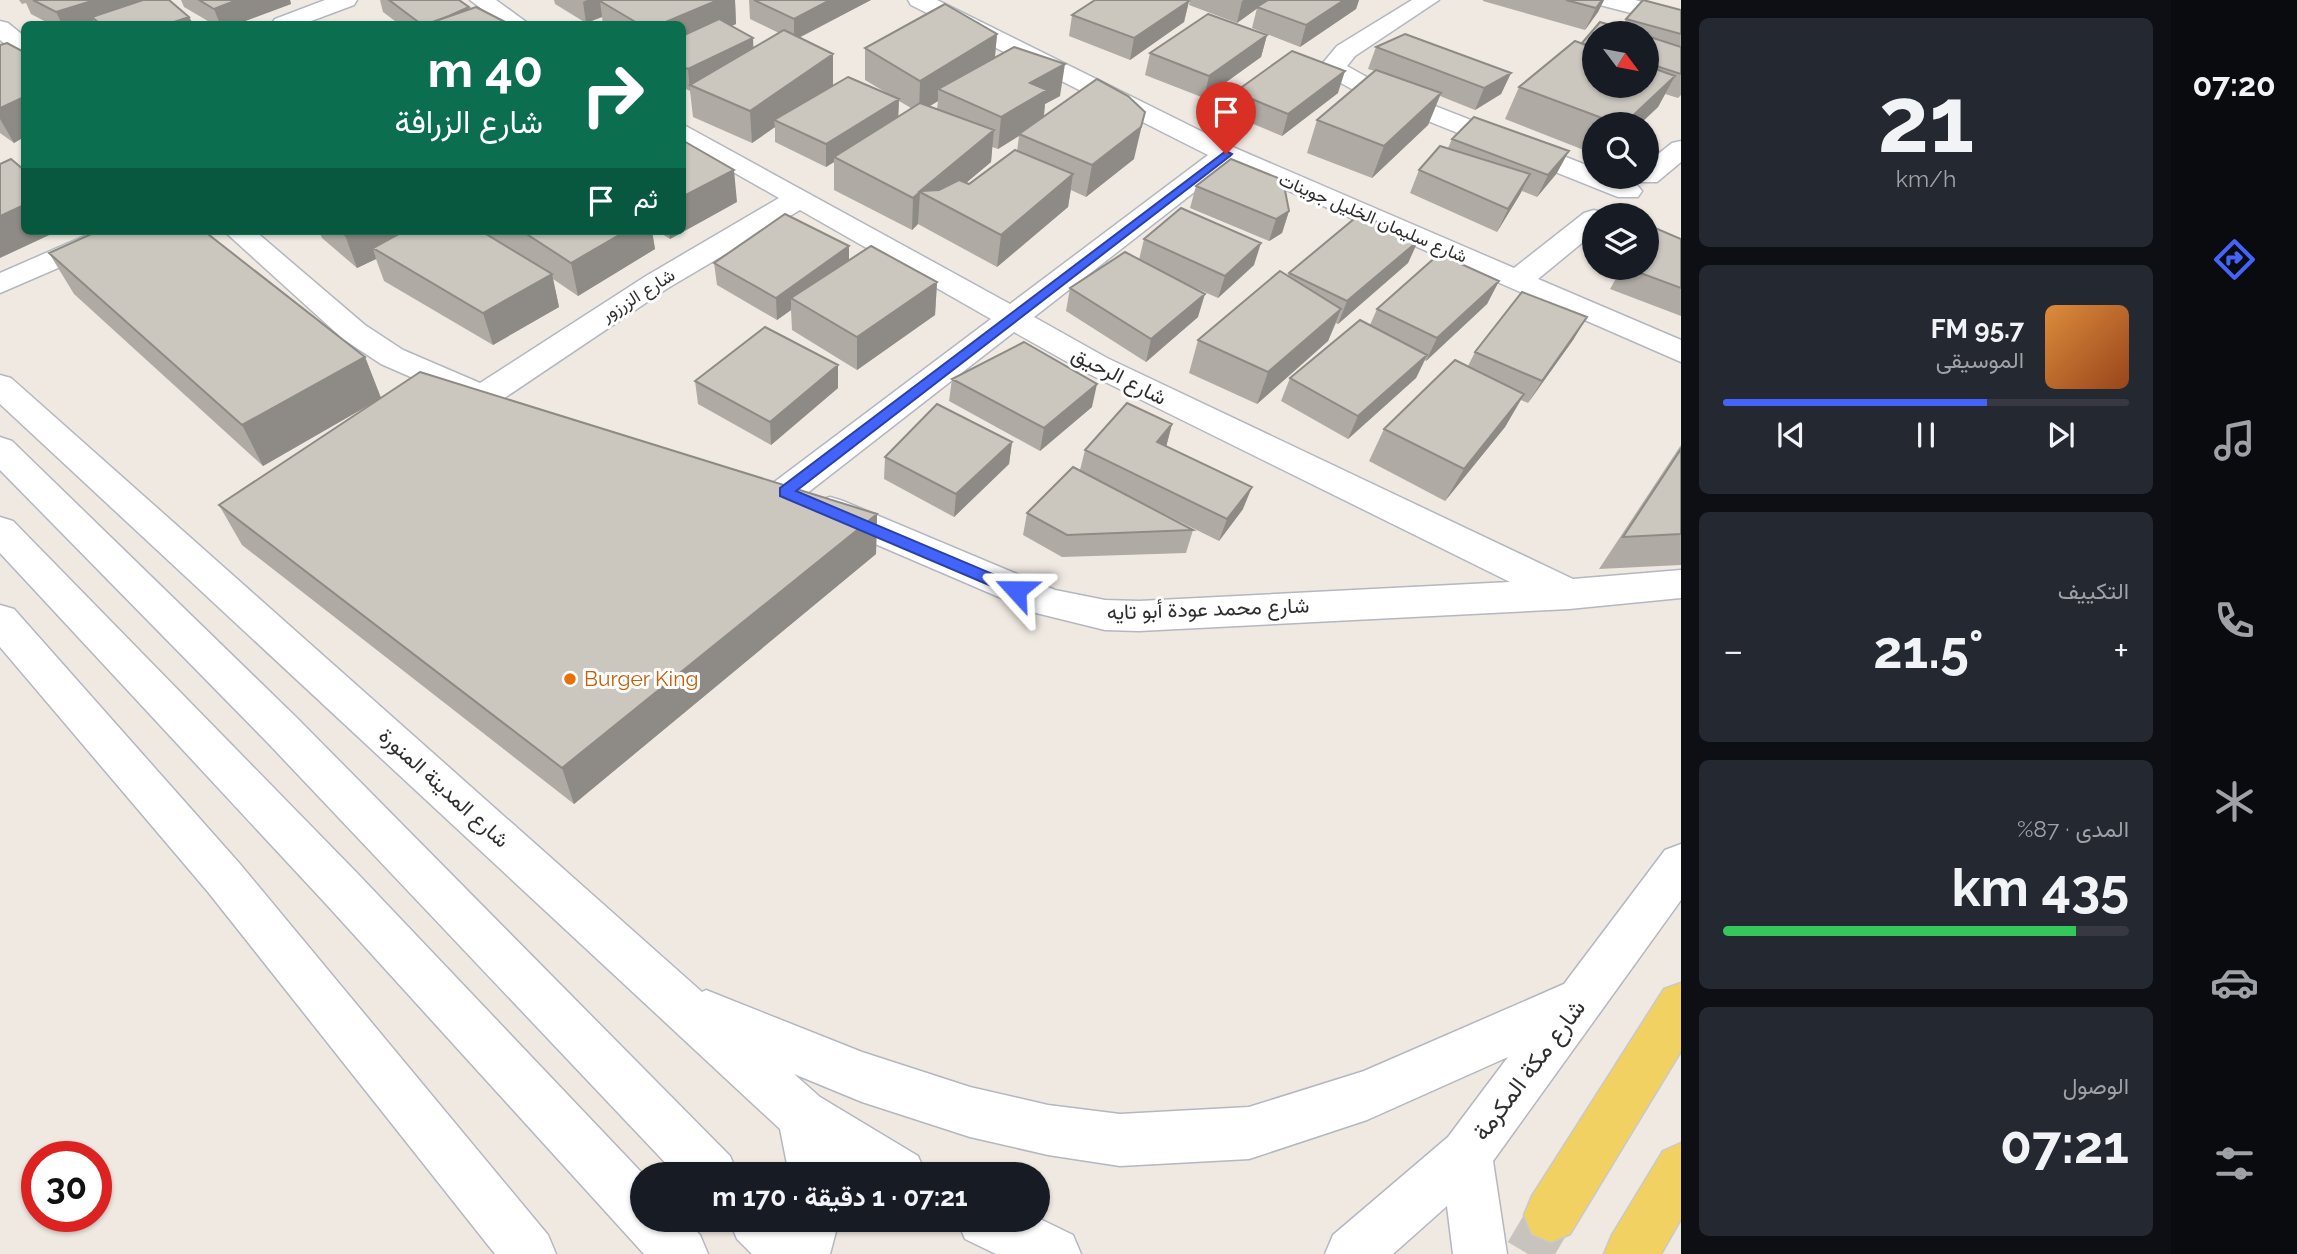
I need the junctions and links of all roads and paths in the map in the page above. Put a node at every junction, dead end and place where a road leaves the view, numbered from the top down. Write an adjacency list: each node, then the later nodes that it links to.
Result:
1 (346, 0): 6 (street)
2 (481, 0): 9 (street)
3 (919, 0): 14 (street, شارع سليمان الخليل جوينات)
4 (1428, 0): 15 (street)
5 (1608, 0): 7 (street)
6 (316, 4): 8 (street)
7 (1681, 19)
8 (288, 21)
9 (512, 21)
10 (0, 28): 11 (street)
11 (21, 45)
12 (686, 134): 18 (street, شارع الرحيق)
13 (1681, 149): 16 (street)
14 (1226, 154): 23 (street, شارع سليمان الخليل جوينات); 25 (street)
15 (1582, 161)
16 (1659, 166)
17 (1630, 189): 19 (street)
18 (798, 200): 25 (street, شارع الرحيق); 28 (street, شارع الزرزور)
19 (1613, 203)
20 (1582, 229): 23 (street)
21 (112, 235): 24 (street)
22 (243, 235): 28 (street)
23 (1518, 280): 26 (street, شارع سليمان الخليل جوينات)
24 (3, 287)
25 (1010, 318): 32 (street); 35 (street, شارع الرحيق)
26 (1681, 352)
27 (0, 386): 39 (street, شارع المدينة المنورة)
28 (482, 397): 29 (street)
29 (522, 410)
30 (0, 449): 43 (street)
31 (750, 480): 32 (street, شارع محمد عودة أبو تايه)
32 (785, 492): 35 (street, شارع محمد عودة أبو تايه)
33 (0, 530): 47 (street)
34 (1681, 584): 35 (street, شارع محمد عودة أبو تايه)
35 (1569, 594)
36 (0, 620): 53 (street)
37 (1681, 864): 38 (street, شارع مكة المكرمة)
38 (1581, 1000): 39 (street); 42 (street, شارع مكة المكرمة)
39 (685, 1005): 41 (street, شارع المدينة المنورة)
40 (1681, 1006): 48 (main road)
41 (802, 1115): 44 (street); 45 (street, شارع المدينة المنورة)
42 (1466, 1154): 58 (street, شارع مكة المكرمة); 59 (street)
43 (700, 1162)
44 (812, 1162)
45 (881, 1162)
46 (1681, 1168): 60 (main road)
47 (630, 1199)
48 (1551, 1215)
49 (660, 1232): 54 (street)
50 (768, 1232): 55 (street)
51 (810, 1232): 56 (street)
52 (1009, 1232): 57 (street)
53 (529, 1254)
54 (681, 1254)
55 (789, 1254)
56 (800, 1254)
57 (1054, 1254)
58 (1352, 1254)
59 (1480, 1254)
60 (1631, 1254)

